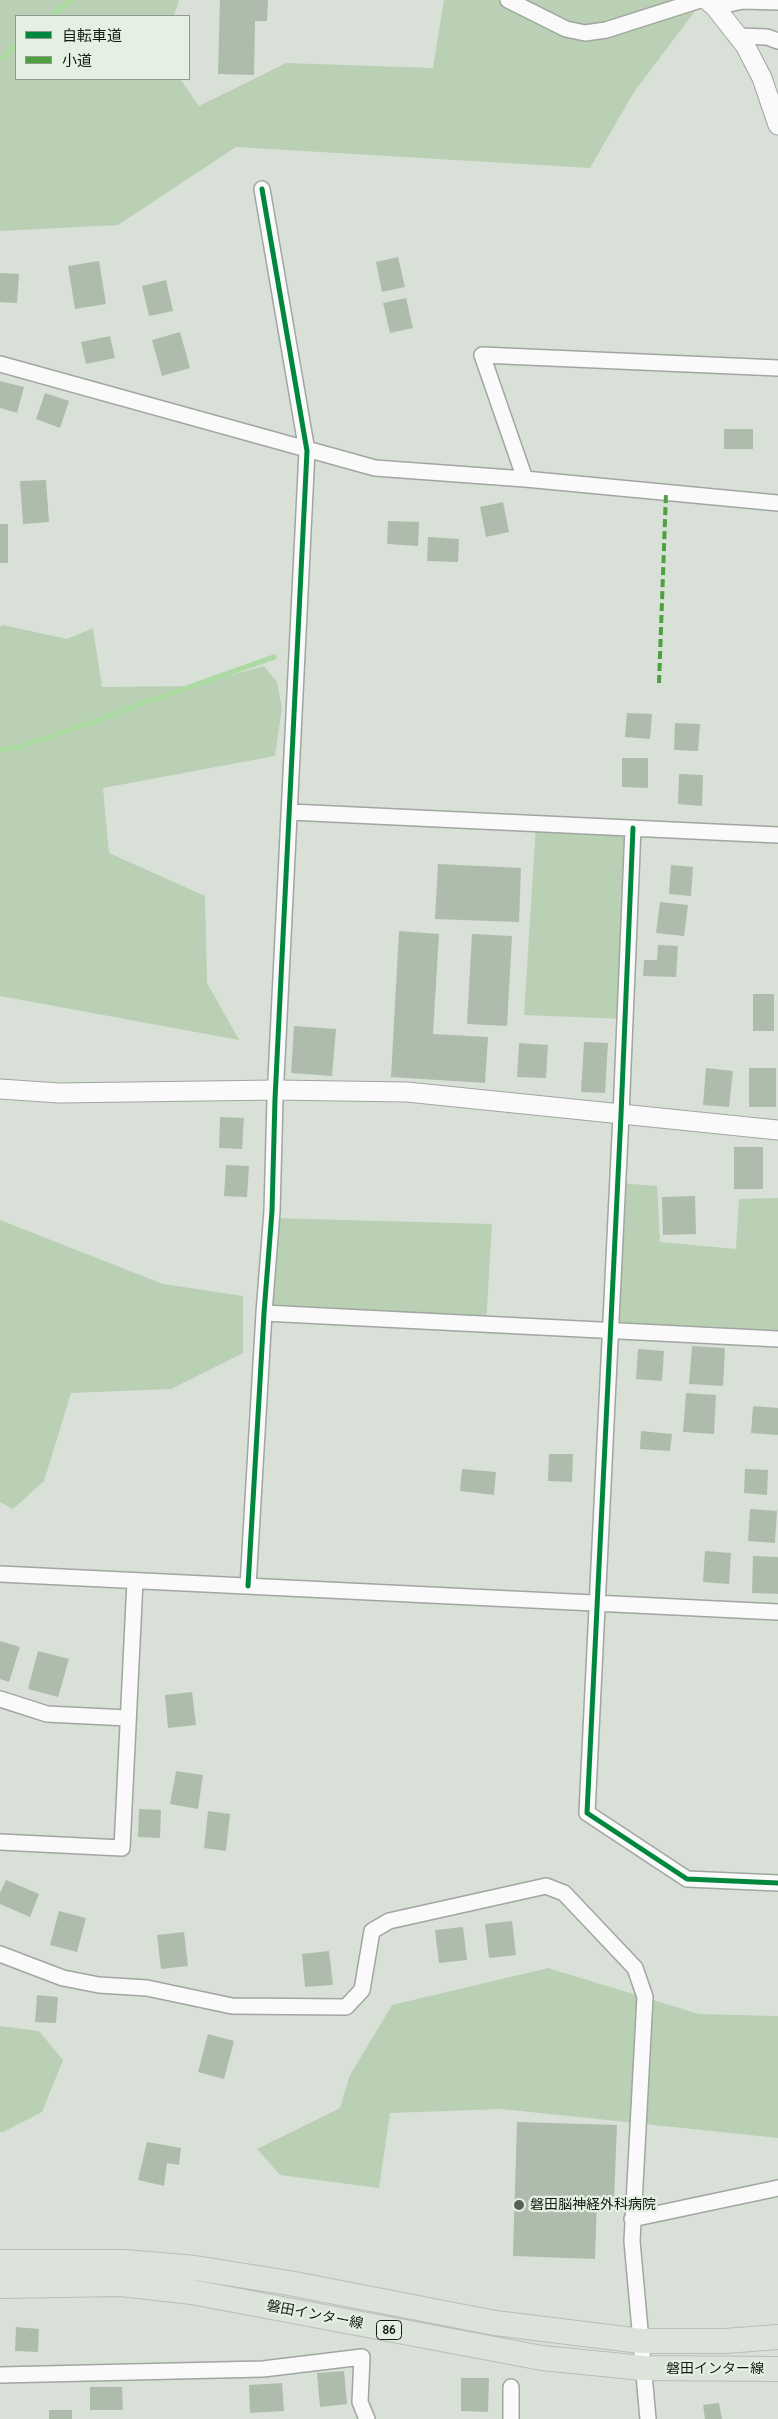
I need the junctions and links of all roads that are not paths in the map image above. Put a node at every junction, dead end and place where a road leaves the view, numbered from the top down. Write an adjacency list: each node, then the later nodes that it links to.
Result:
1 (508, 0): 2 (street)
2 (707, 2): 3 (street); 4 (street)
3 (778, 2)
4 (738, 36): 5 (street); 6 (street)
5 (778, 41)
6 (778, 125)
7 (262, 190): 10 (street)
8 (0, 364): 10 (street)
9 (778, 368): 11 (street)
10 (307, 451): 11 (street); 13 (street)
11 (525, 479): 12 (street)
12 (778, 503)
13 (290, 812): 14 (street); 17 (street)
14 (633, 828): 15 (street); 18 (street)
15 (778, 835)
16 (0, 1089): 17 (street)
17 (276, 1090): 18 (street); 20 (street)
18 (621, 1115): 19 (street); 21 (street)
19 (778, 1130)
20 (264, 1313): 21 (street); 25 (street)
21 (610, 1331): 22 (street); 26 (street)
22 (778, 1339)
23 (0, 1574): 24 (street)
24 (134, 1581): 25 (street); 29 (street)
25 (248, 1586): 26 (street)
26 (596, 1603): 27 (street); 31 (street)
27 (778, 1612)
28 (0, 1699): 29 (street)
29 (128, 1718): 30 (street)
30 (1, 1845)
31 (778, 1883)
32 (0, 1954): 34 (street)
33 (778, 2188): 34 (street)
34 (632, 2219): 38 (street)
35 (0, 2262): 38 (main road, 磐田インター線 / 86)
36 (0, 2286): 39 (main road, 磐田インター線 / 86)
37 (778, 2337): 38 (main road, 磐田インター線 / 86)
38 (641, 2341): 39 (street)
39 (643, 2368): 40 (main road, 磐田インター線 / 86); 45 (street)
40 (778, 2369)
41 (0, 2375): 43 (street)
42 (511, 2387): 44 (street)
43 (367, 2419)
44 (510, 2419)
45 (648, 2419)

